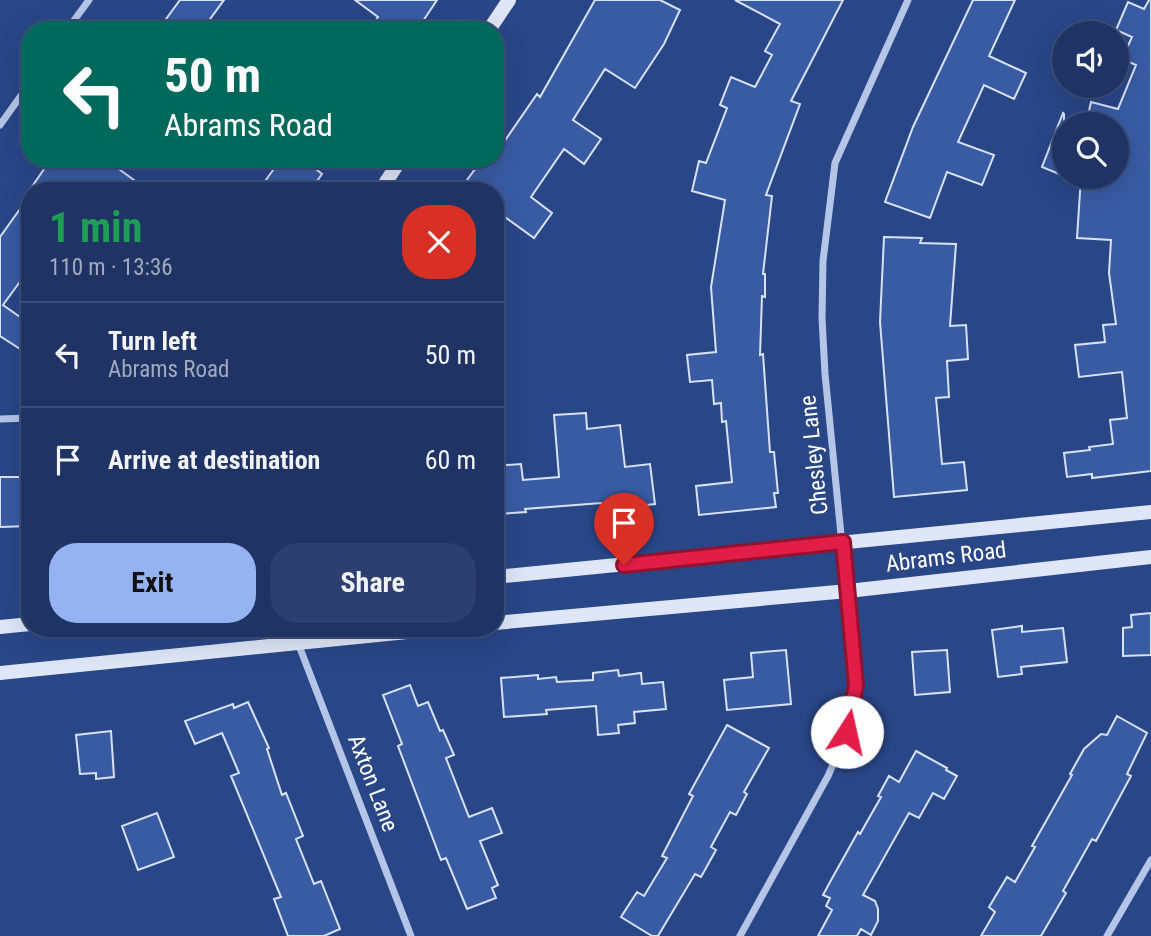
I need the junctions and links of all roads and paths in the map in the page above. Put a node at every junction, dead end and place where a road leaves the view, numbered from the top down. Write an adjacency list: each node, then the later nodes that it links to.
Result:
1 (89, 0): 4 (street)
2 (509, 0): 5 (main road)
3 (908, 0): 11 (street, Chesley Lane)
4 (74, 21)
5 (495, 21)
6 (21, 96): 7 (street)
7 (0, 125)
8 (21, 418): 9 (street)
9 (0, 419)
10 (1151, 512): 11 (main road, Abrams Road)
11 (843, 542): 13 (main road, Abrams Road); 14 (street, Chesley Lane)
12 (1151, 557): 14 (main road, Abrams Road)
13 (504, 576)
14 (848, 591): 15 (main road, Abrams Road); 24 (street, Chesley Lane)
15 (504, 622)
16 (21, 625): 17 (main road)
17 (0, 627)
18 (296, 637): 20 (main road)
19 (358, 637): 20 (main road)
20 (298, 643): 21 (main road); 23 (street, Axton Lane)
21 (0, 673)
22 (1151, 860): 25 (street)
23 (411, 936)
24 (740, 936)
25 (1107, 936)

